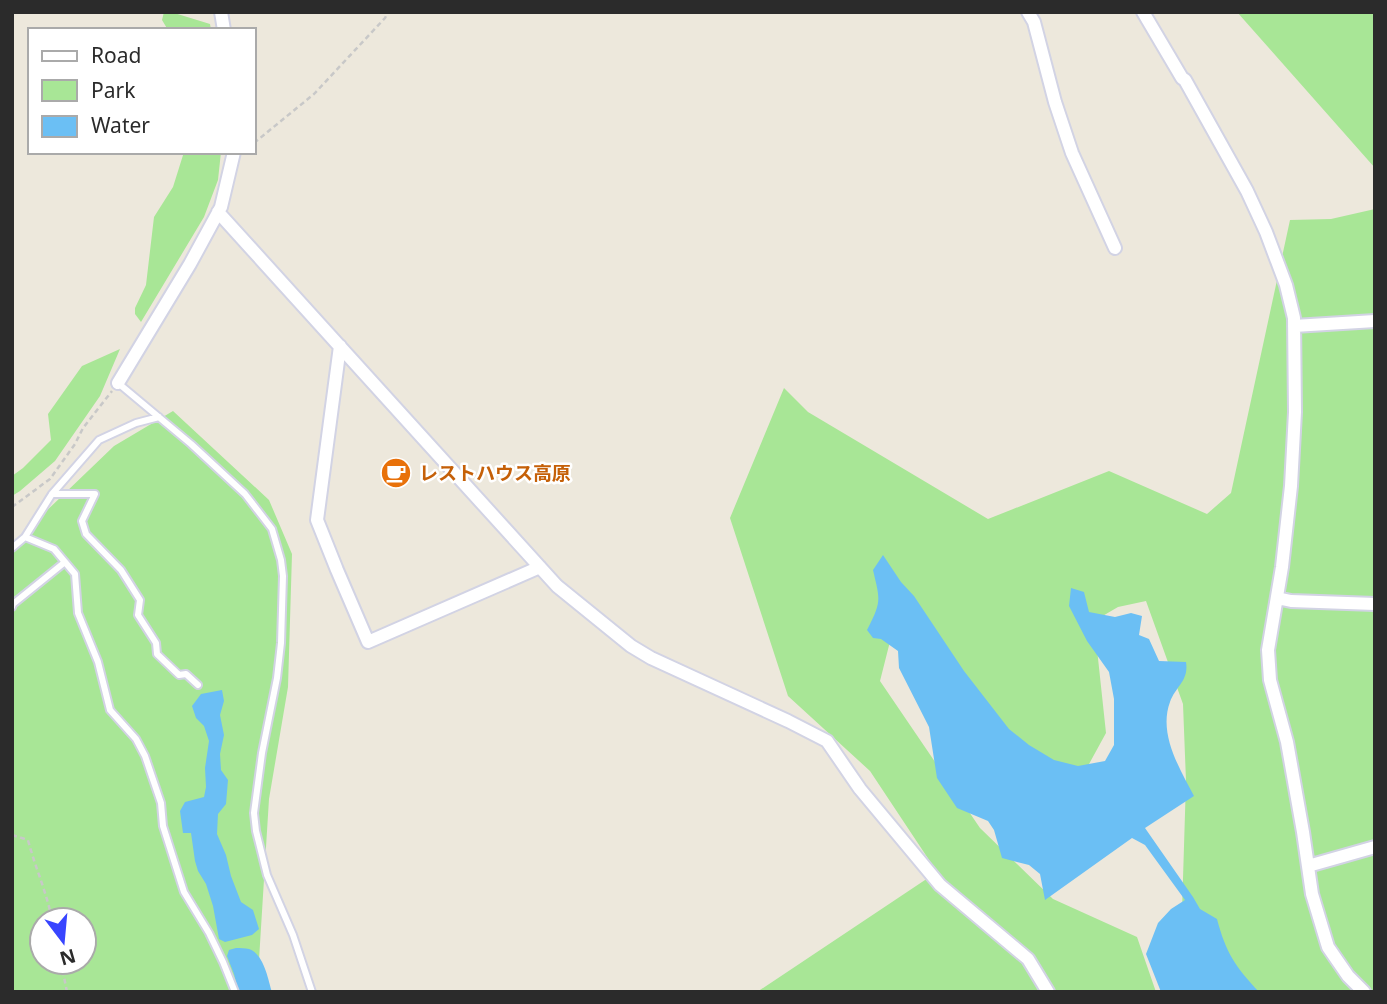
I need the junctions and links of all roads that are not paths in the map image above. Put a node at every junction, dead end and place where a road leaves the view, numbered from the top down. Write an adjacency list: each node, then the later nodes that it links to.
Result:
1 (1028, 12): 5 (street)
2 (1143, 12): 7 (street)
3 (234, 154): 4 (street)
4 (218, 212): 8 (street); 9 (street)
5 (1115, 248)
6 (1375, 321): 7 (street)
7 (1294, 326): 16 (street)
8 (340, 346): 15 (street); 15 (street)
9 (118, 383): 10 (lane)
10 (159, 417): 11 (lane); 23 (lane)
11 (52, 494): 12 (lane); 19 (lane)
12 (25, 537): 13 (lane); 14 (lane)
13 (12, 548)
14 (65, 562): 18 (lane); 22 (lane)
15 (540, 567): 24 (street)
16 (1277, 598): 17 (street); 21 (street)
17 (1375, 604)
18 (12, 607)
19 (198, 685)
20 (1375, 848): 21 (street)
21 (1308, 866): 25 (street)
22 (235, 992)
23 (312, 992)
24 (1048, 992)
25 (1363, 992)

